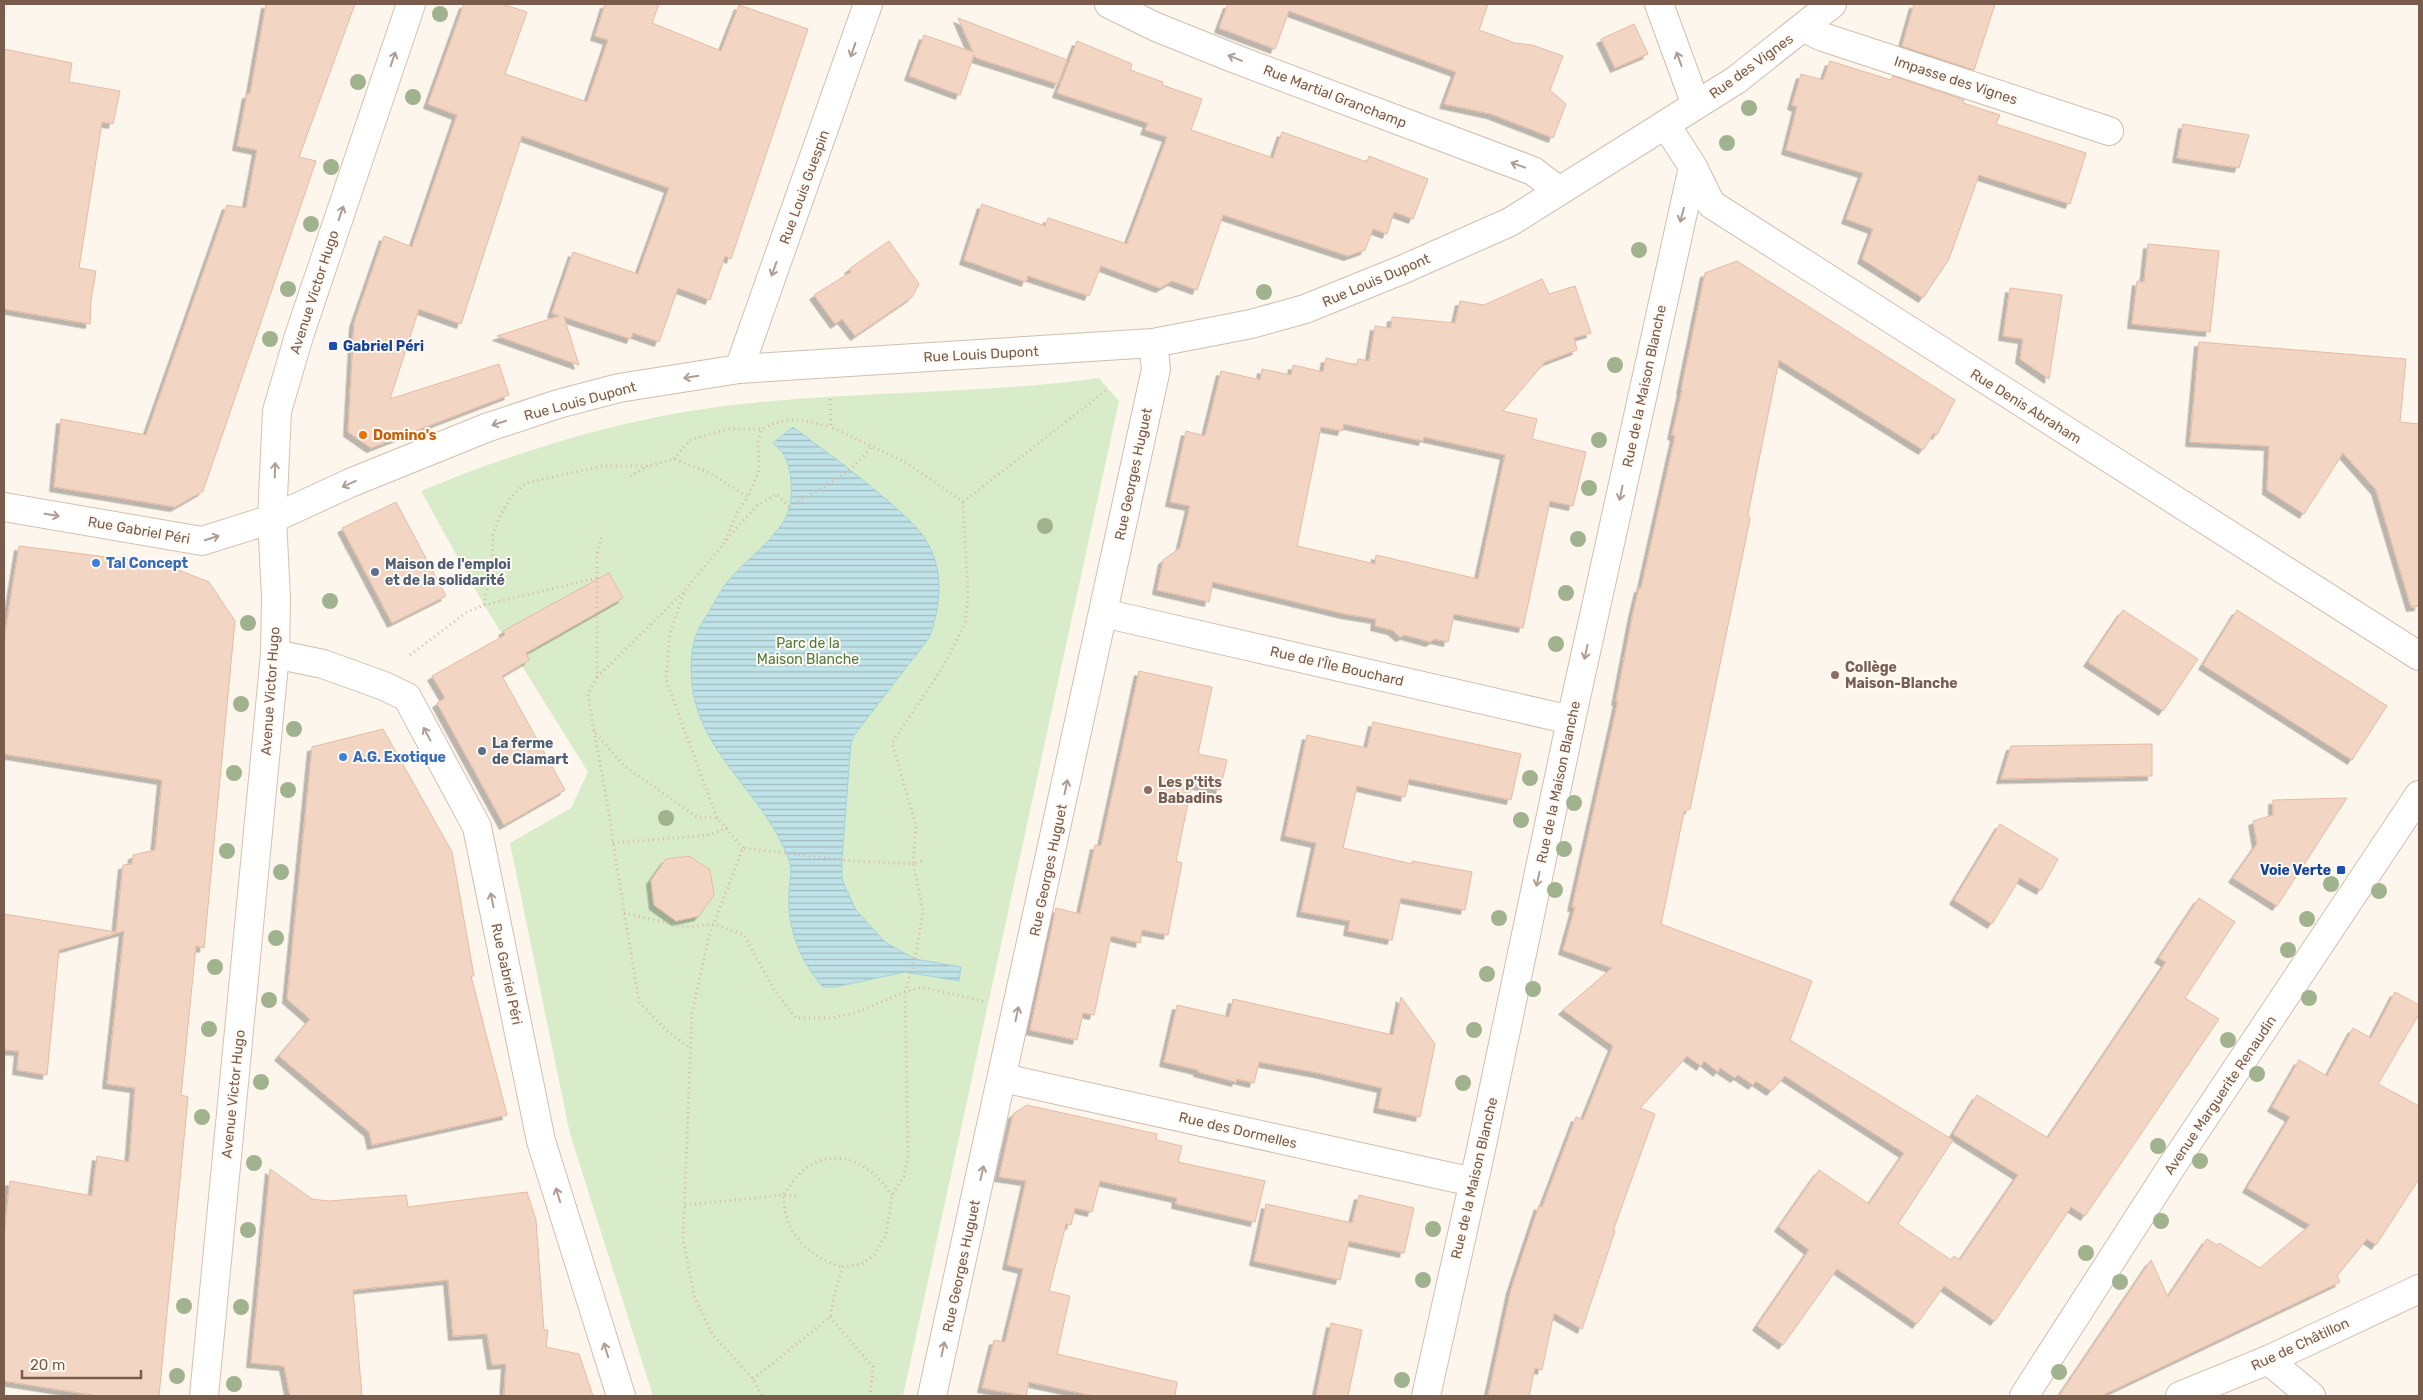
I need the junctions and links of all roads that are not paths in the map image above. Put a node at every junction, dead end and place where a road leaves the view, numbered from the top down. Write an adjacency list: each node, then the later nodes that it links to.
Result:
1 (411, 4): 15 (street, Avenue Victor Hugo, one-way to 1)
2 (868, 4): 13 (street, Rue Louis Guespin, one-way to 13)
3 (1109, 4): 11 (street, Rue Martial Granchamp, one-way to 3)
4 (1658, 4): 7 (street, one-way to 4)
5 (1832, 4): 6 (street, Rue des Vignes)
6 (1804, 28): 7 (street, Rue des Vignes); 9 (street, Impasse des Vignes)
7 (1696, 105): 8 (street, Rue des Vignes)
8 (1666, 125): 10 (street, Rue Denis Abraham); 11 (street, Rue Louis Dupont)
9 (2109, 131)
10 (1693, 167): 18 (street, Rue Denis Abraham); 19 (street, Rue de la Maison Blanche, one-way to 19)
11 (1559, 191): 12 (street, Rue Louis Dupont)
12 (1153, 343): 13 (street, Rue Louis Dupont); 16 (street, Rue Georges Huguet)
13 (739, 370): 15 (street, Rue Louis Dupont, one-way to 15)
14 (4, 507): 15 (street, Rue Gabriel Péri, one-way to 15)
15 (272, 519): 17 (street, Avenue Victor Hugo)
16 (1103, 613): 19 (street, Rue de l'Île Bouchard); 21 (street, Rue Georges Huguet, one-way to 16)
17 (275, 654): 25 (street, Avenue Victor Hugo); 26 (street, Rue Gabriel Péri, one-way to 17)
18 (2419, 656)
19 (1571, 720): 22 (street, Rue de la Maison Blanche, one-way to 22)
20 (2419, 795): 29 (street, Avenue Marguerite Renaudin)
21 (1003, 1078): 22 (street, Rue des Dormelles); 27 (street, Rue Georges Huguet, one-way to 21)
22 (1473, 1182): 28 (street, Rue de la Maison Blanche)
23 (2419, 1289): 24 (street, Rue de Châtillon)
24 (2268, 1360): 30 (street, Rue de Châtillon); 31 (street)
25 (204, 1396)
26 (621, 1396)
27 (932, 1396)
28 (1426, 1396)
29 (2024, 1396)
30 (2180, 1396)
31 (2311, 1396)

